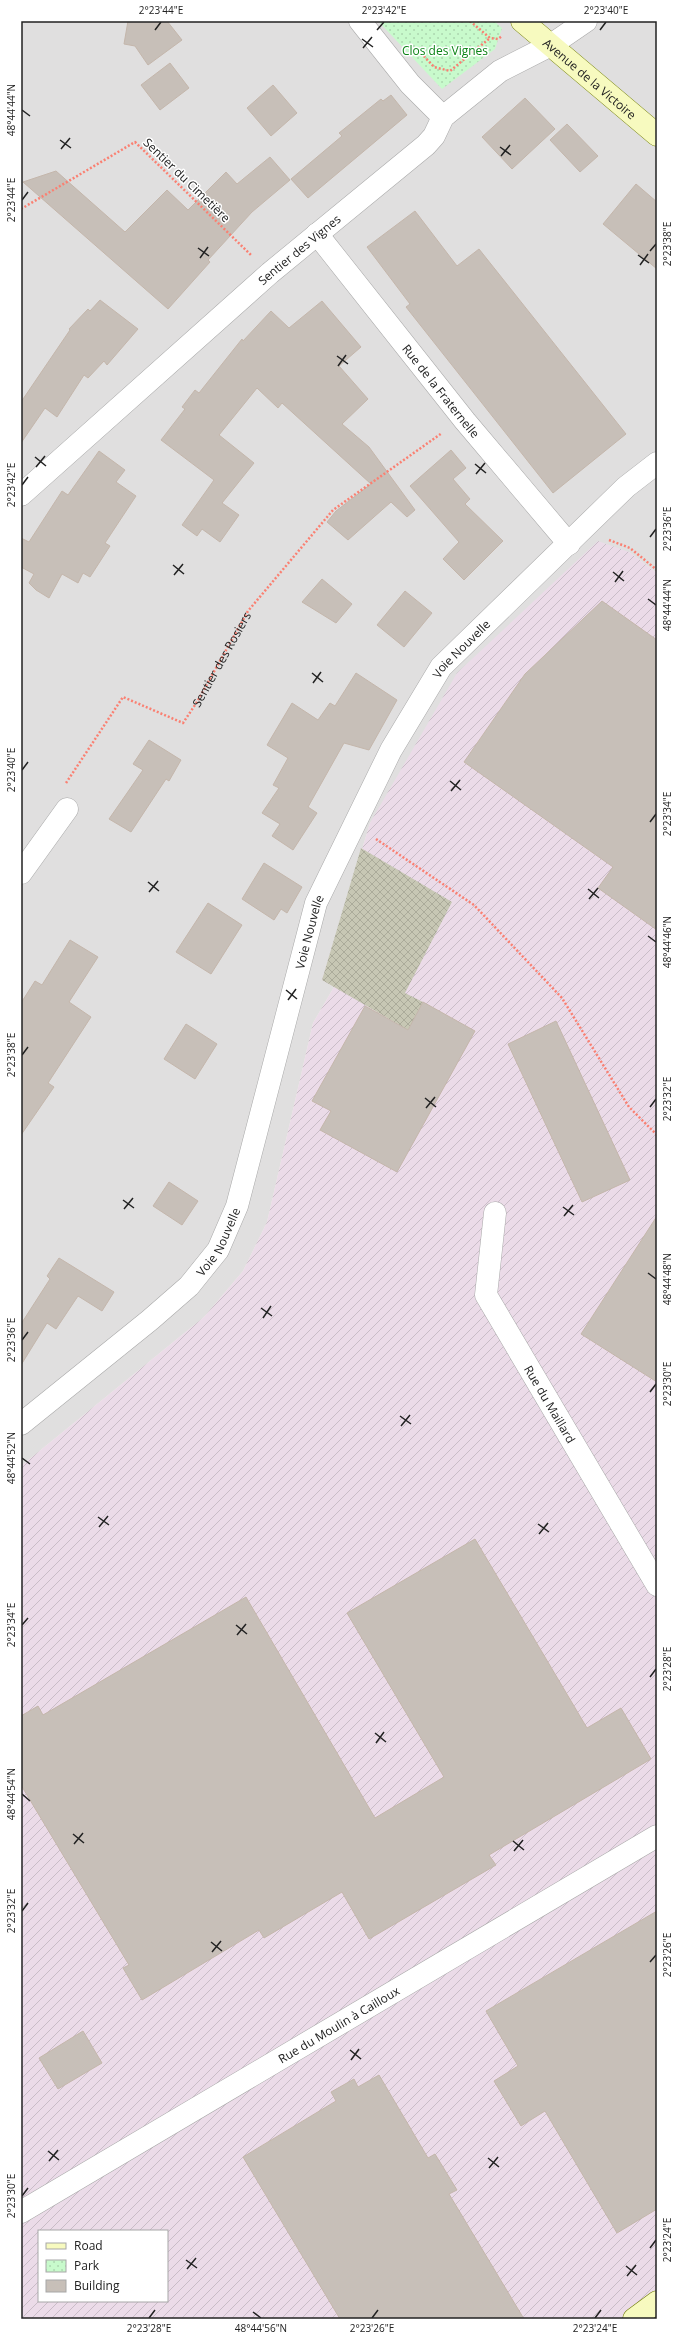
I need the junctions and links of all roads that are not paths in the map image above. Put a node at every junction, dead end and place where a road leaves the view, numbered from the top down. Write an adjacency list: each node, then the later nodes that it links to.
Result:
1 (360, 21): 5 (street)
2 (522, 21): 4 (street, Avenue de la Victoire)
3 (586, 21): 4 (street, Sentier des Vignes)
4 (551, 45): 5 (street, Sentier des Vignes); 6 (street, Avenue de la Victoire)
5 (443, 116): 7 (street, Sentier des Vignes)
6 (657, 135)
7 (317, 234): 9 (street, Sentier des Vignes); 10 (street, Rue de la Fraternelle)
8 (657, 463): 10 (street, Voie Nouvelle)
9 (21, 495)
10 (575, 537): 14 (street, Voie Nouvelle)
11 (67, 808): 12 (street)
12 (21, 872)
13 (495, 1213): 15 (street, Rue du Maillard)
14 (21, 1424)
15 (657, 1585)
16 (657, 1836): 17 (street, Rue du Moulin à Cailloux)
17 (21, 2212)
18 (657, 2302): 19 (street)
19 (634, 2319)

